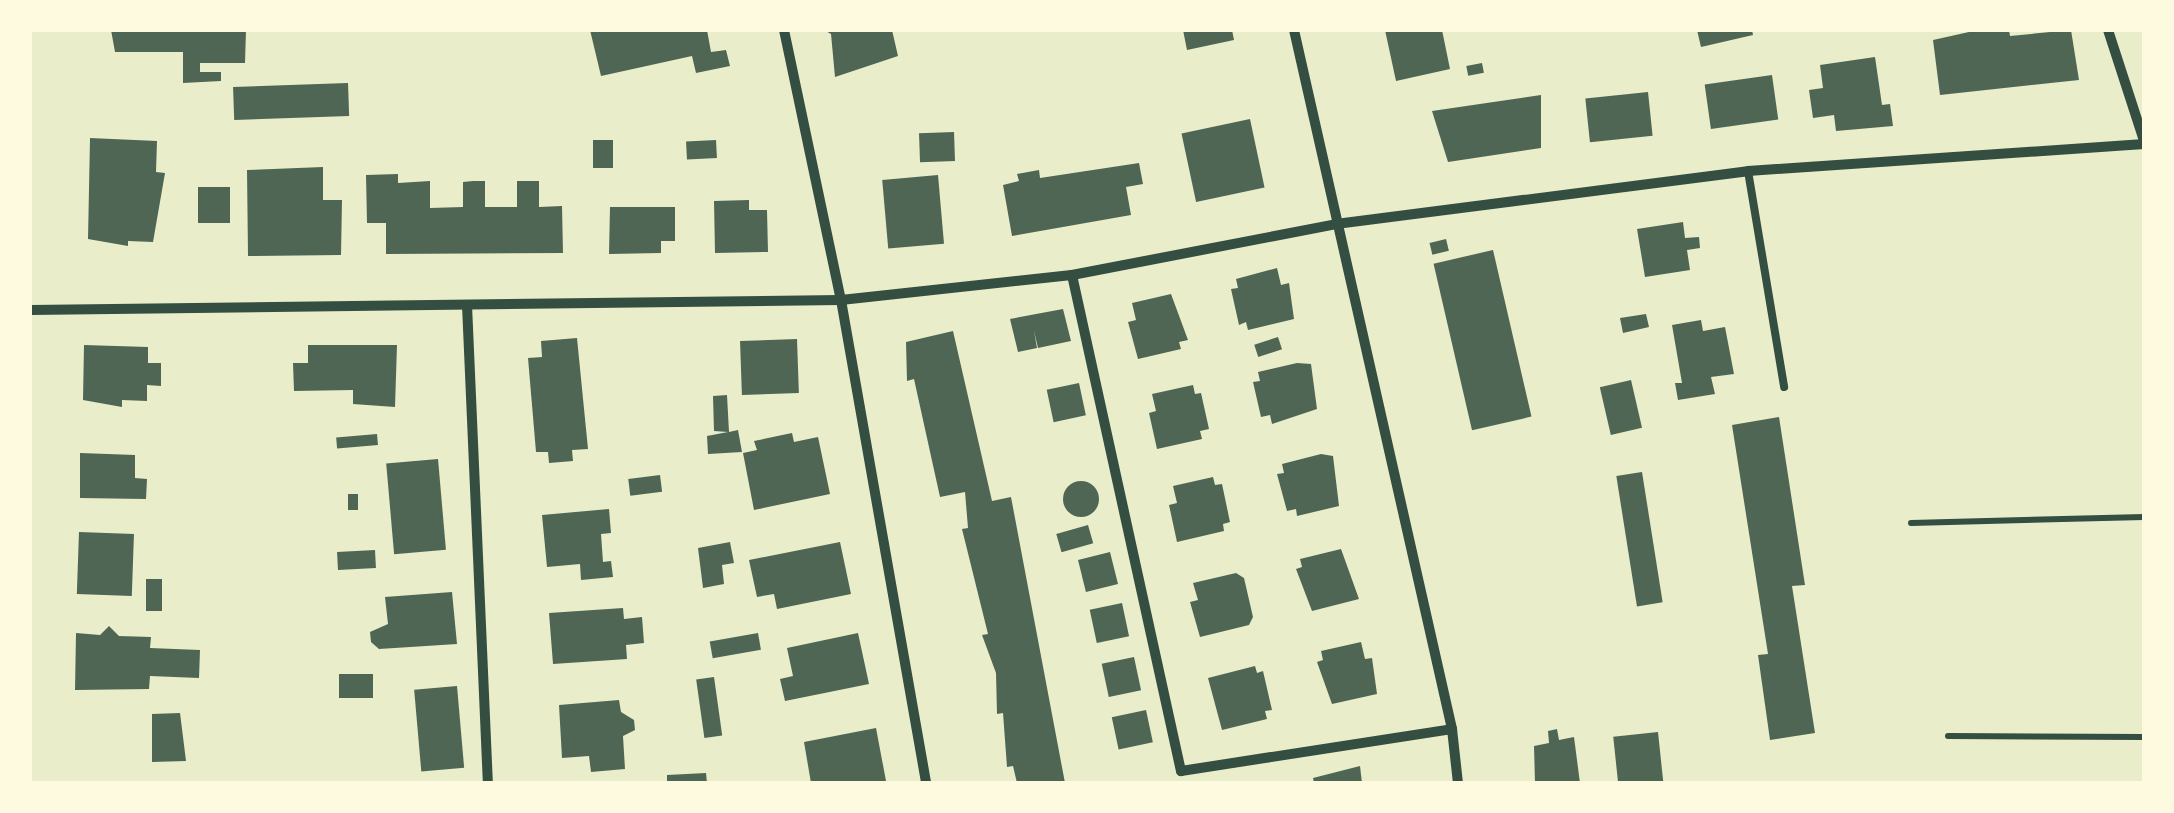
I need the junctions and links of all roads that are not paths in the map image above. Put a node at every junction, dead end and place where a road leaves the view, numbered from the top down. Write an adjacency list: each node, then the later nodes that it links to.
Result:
1 (784, 30): 8 (street)
2 (1294, 30): 6 (street)
3 (2108, 30): 4 (street)
4 (2144, 143): 5 (street)
5 (1748, 171): 6 (street); 11 (lane)
6 (1336, 224): 7 (street); 12 (street)
7 (1072, 275): 8 (street); 12 (street)
8 (841, 300): 9 (street); 14 (street)
9 (467, 305): 10 (street); 13 (street)
10 (30, 310)
11 (1784, 387)
12 (1452, 728): 15 (street)
13 (488, 783)
14 (926, 783)
15 (1458, 783)

